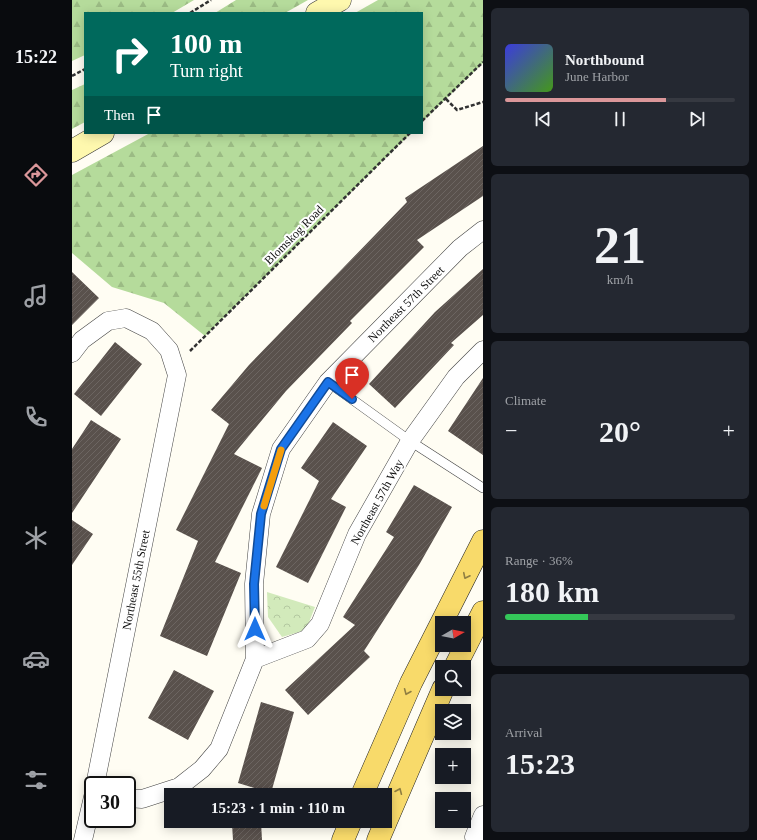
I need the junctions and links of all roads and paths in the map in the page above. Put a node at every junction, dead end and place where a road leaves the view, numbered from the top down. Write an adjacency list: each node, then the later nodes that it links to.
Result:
1 (211, 0): 3 (path)
2 (340, 0): 4 (main road)
3 (192, 12)
4 (319, 12)
5 (483, 62): 8 (path)
6 (84, 70): 7 (path)
7 (72, 76)
8 (446, 99): 9 (path); 10 (path)
9 (483, 102)
10 (423, 120)
11 (101, 134): 13 (main road)
12 (409, 134): 16 (path, Blomskog Road)
13 (72, 150)
14 (483, 230): 18 (street, Northeast 57th Street)
15 (483, 350): 19 (street, Northeast 57th Way)
16 (190, 351)
17 (72, 353): 26 (street, Northeast 55th Street)
18 (328, 382): 19 (lane); 23 (street, Northeast 57th Street)
19 (410, 441): 20 (lane); 23 (street, Northeast 57th Way)
20 (483, 488)
21 (483, 541): 27 (main road, one-way to 27)
22 (483, 612): 24 (main road)
23 (255, 659): 28 (street, Northeast 57th Street)
24 (459, 660)
25 (441, 696): 35 (main road, one-way to 25)
26 (98, 776)
27 (365, 788)
28 (136, 799)
29 (483, 815): 32 (street)
30 (87, 828): 33 (street)
31 (348, 828): 34 (main road)
32 (476, 839)
33 (84, 840)
34 (343, 840)
35 (378, 840)

